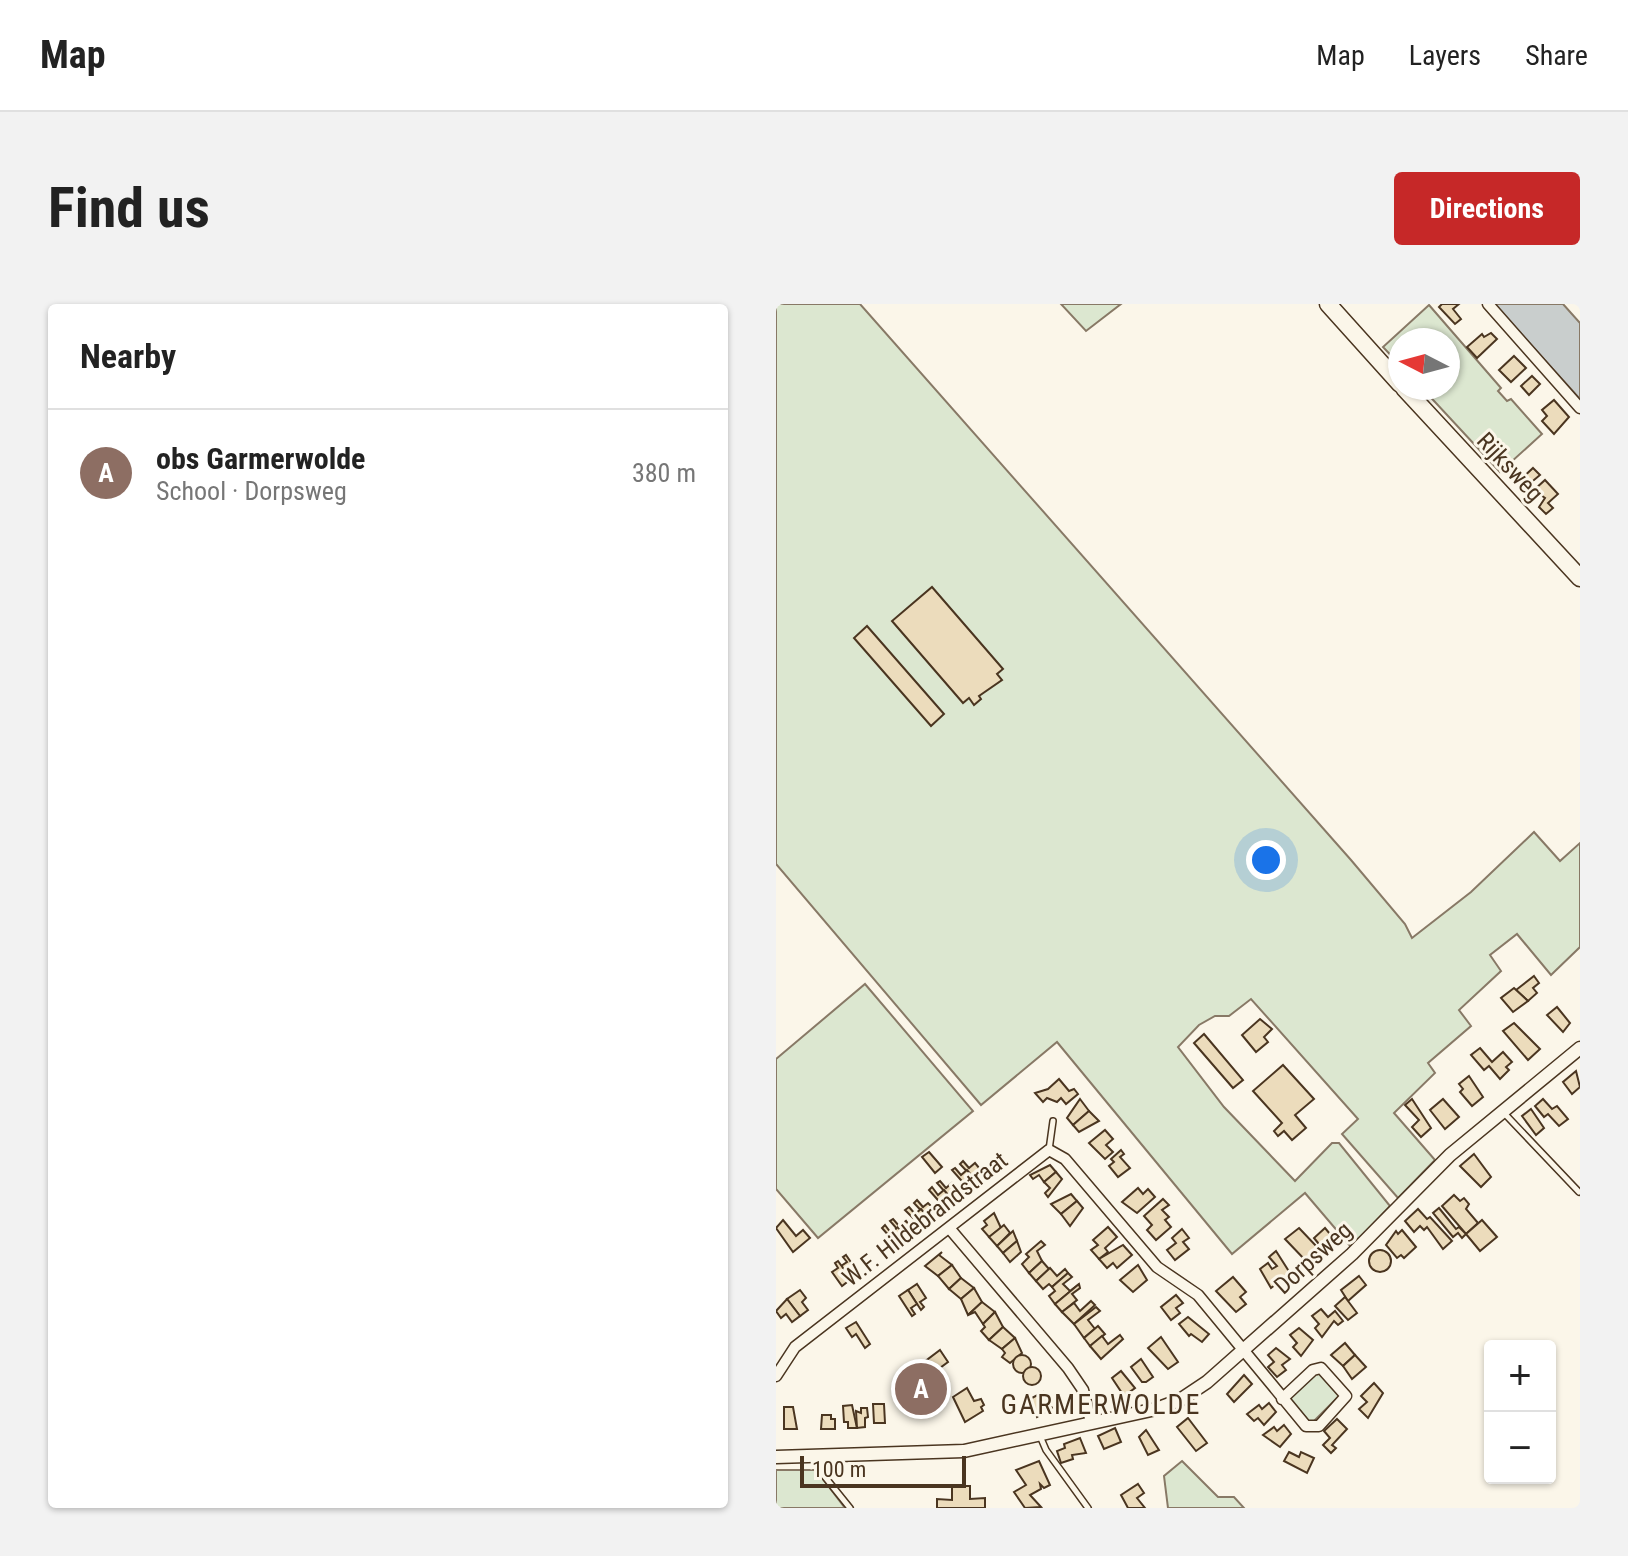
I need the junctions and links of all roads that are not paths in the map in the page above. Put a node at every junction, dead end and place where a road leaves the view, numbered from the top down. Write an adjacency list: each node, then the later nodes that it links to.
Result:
1 (1328, 304): 3 (main road)
2 (1488, 304): 5 (street)
3 (1388, 371)
4 (1415, 400): 6 (main road, Rijksweg)
5 (1580, 408)
6 (1580, 578)
7 (1580, 1048): 8 (street, Dorpsweg)
8 (1503, 1112): 11 (lane); 13 (street, Dorpsweg)
9 (1053, 1121): 10 (lane)
10 (1049, 1150): 12 (street, W.F. Hildebrandstraat); 13 (street)
11 (1579, 1192)
12 (950, 1229): 14 (street, W.F. Hildebrandstraat); 16 (street)
13 (1242, 1351): 15 (street); 16 (street, Dorpsweg)
14 (776, 1376)
15 (1282, 1399): 15 (street)
16 (1091, 1422): 17 (street, Dorpsweg)
17 (1039, 1433): 19 (street, Dorpsweg); 21 (lane)
18 (776, 1457): 19 (street, Dorpsweg)
19 (821, 1457): 20 (lane)
20 (850, 1508)
21 (1088, 1508)

